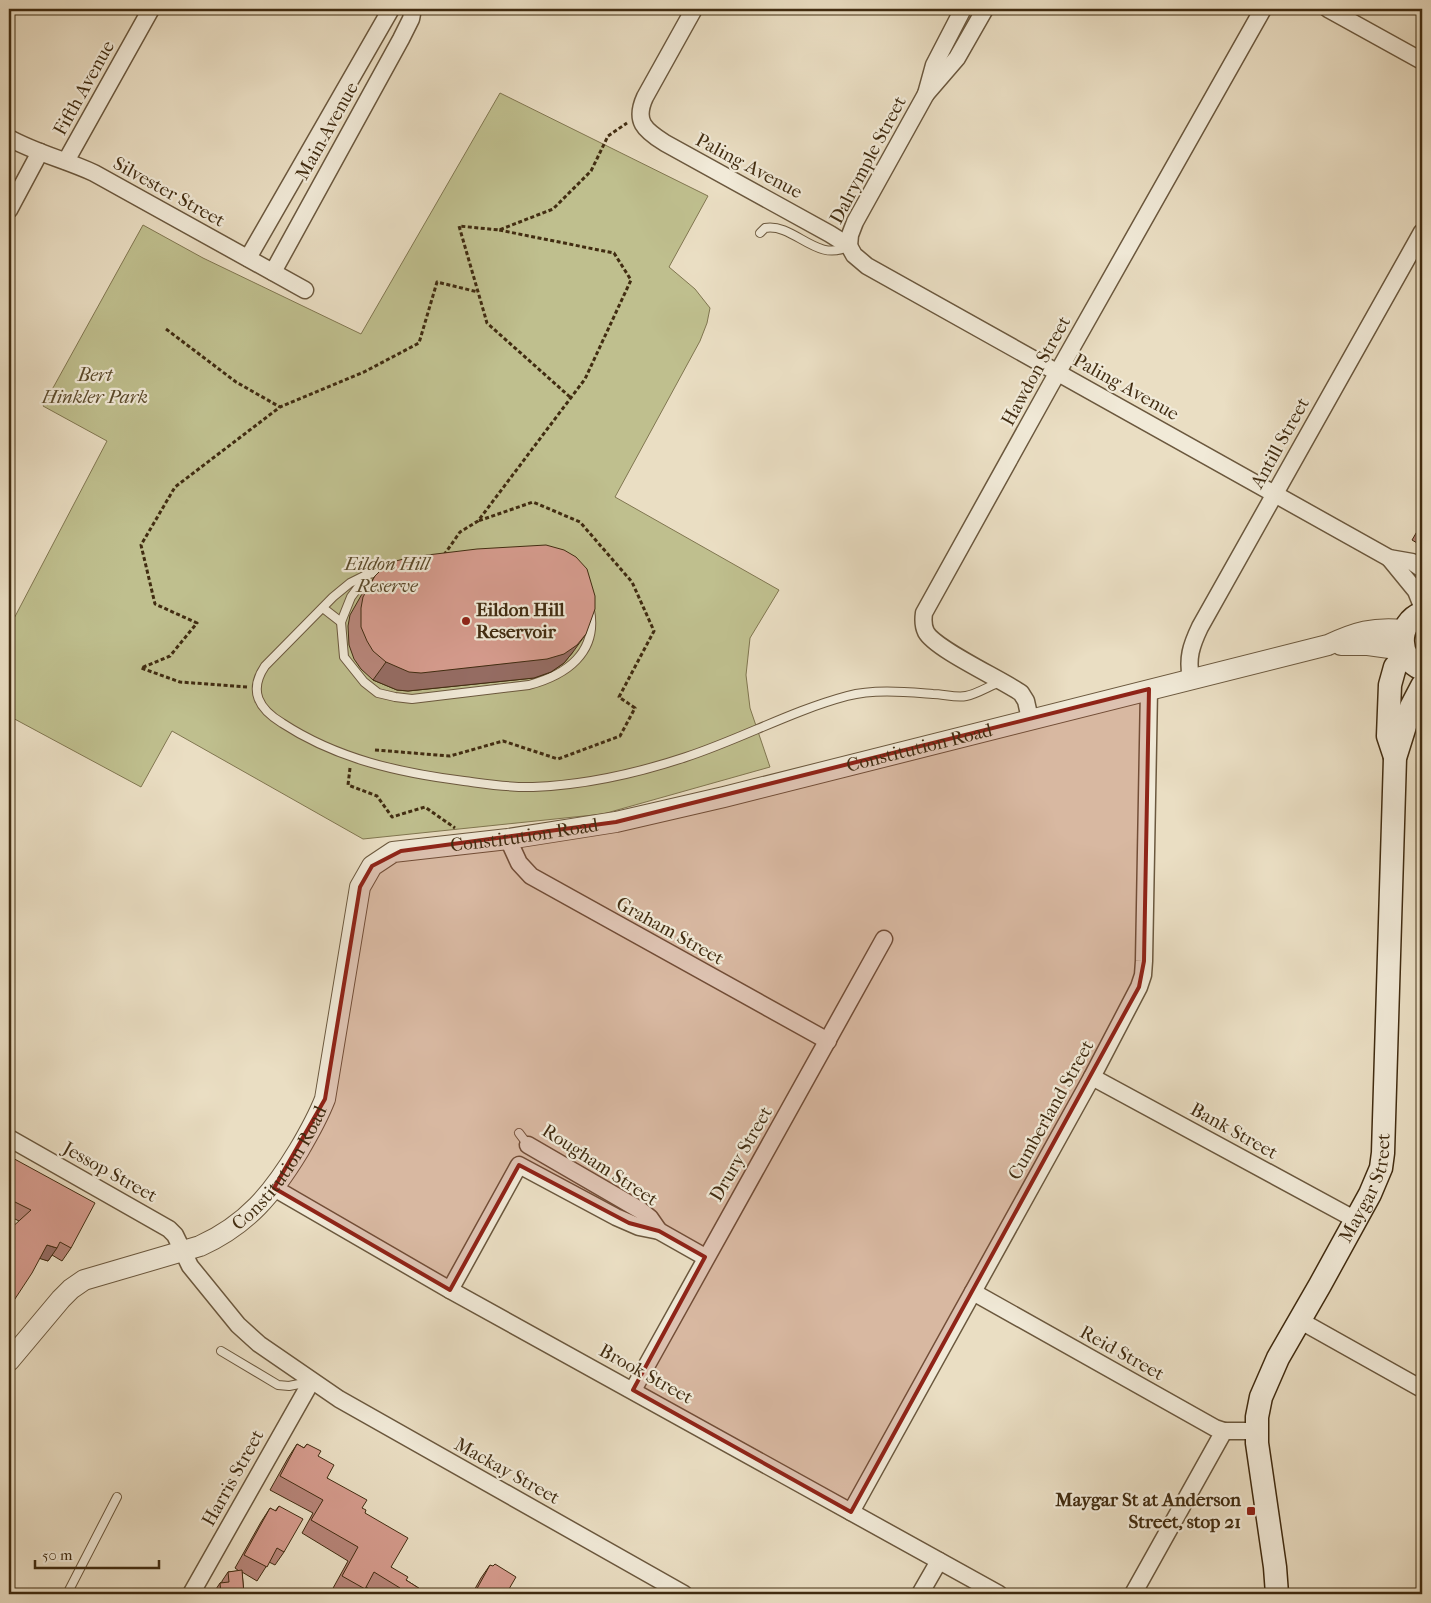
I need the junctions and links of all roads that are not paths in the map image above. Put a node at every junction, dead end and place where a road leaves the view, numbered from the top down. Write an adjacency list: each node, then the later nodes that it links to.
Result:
1 (152, 9): 13 (street, Fifth Avenue)
2 (391, 9): 18 (street, Main Avenue)
3 (413, 9): 19 (street, Main Avenue)
4 (694, 9): 17 (street, Paling Avenue)
5 (963, 9): 10 (street, Dalrymple Street)
6 (985, 9): 10 (street, Dalrymple Street)
7 (1263, 9): 21 (street, Hawdon Street)
8 (1328, 9): 9 (street)
9 (1422, 61)
10 (926, 94): 17 (street, Dalrymple Street)
11 (9, 138): 12 (street, Silvester Street)
12 (40, 152): 13 (street, Silvester Street); 14 (street, Fifth Avenue)
13 (66, 160): 18 (street, Silvester Street)
14 (9, 210)
15 (1422, 232): 22 (street, Antill Street)
16 (760, 233): 17 (lane)
17 (849, 246): 21 (street, Paling Avenue)
18 (248, 258): 19 (street, Silvester Street)
19 (273, 272): 20 (street, Silvester Street)
20 (305, 290)
21 (1058, 373): 22 (street, Paling Avenue); 34 (street, Hawdon Street)
22 (1275, 494): 23 (street, Paling Avenue); 33 (street, Antill Street)
23 (1389, 558): 24 (street, Paling Avenue); 28 (street, Paling Avenue)
24 (1422, 569)
25 (394, 570): 26 (lane)
26 (368, 574): 29 (lane); 31 (lane)
27 (589, 604): 31 (lane)
28 (1422, 606)
29 (323, 608): 31 (lane); 34 (lane)
30 (1422, 613): 32 (main road, Maygar Street)
31 (341, 622)
32 (1409, 651): 33 (street, Constitution Road); 38 (main road, Maygar Street)
33 (1191, 679): 36 (street, Constitution Road)
34 (1002, 681): 37 (street, Hawdon Street)
35 (1422, 686): 38 (main road, Maygar Street)
36 (1149, 689): 37 (street, Constitution Road); 42 (street, Cumberland Street)
37 (1030, 719): 39 (street, Constitution Road)
38 (1395, 758): 46 (main road, Maygar Street)
39 (508, 839): 41 (street, Graham Street); 45 (street, Constitution Road)
40 (884, 939): 41 (street, Drury Street)
41 (828, 1041): 49 (street, Drury Street)
42 (1092, 1077): 46 (street, Bank Street); 51 (street, Cumberland Street)
43 (9, 1138): 48 (street, Jessop Street)
44 (524, 1139): 47 (street, Rougham Street)
45 (274, 1188): 48 (street, Constitution Road); 50 (street, Brook Street)
46 (1356, 1220): 52 (main road, Maygar Street)
47 (660, 1231): 49 (street, Rougham Street); 50 (street, Rougham Street)
48 (182, 1251): 54 (street, Constitution Road); 55 (street, Mackay Street)
49 (705, 1257): 57 (street, Drury Street)
50 (450, 1290): 57 (street, Brook Street)
51 (973, 1292): 58 (street, Reid Street); 61 (street, Cumberland Street)
52 (1299, 1320): 56 (street); 59 (main road, Maygar Street)
53 (221, 1352): 55 (lane)
54 (9, 1361)
55 (311, 1382): 64 (street, Harris Street); 65 (street, Mackay Street)
56 (1422, 1389)
57 (633, 1390): 61 (street, Brook Street)
58 (1224, 1431): 59 (street, Reid Street); 68 (street)
59 (1256, 1431): 69 (main road, Maygar Street)
60 (117, 1497): 63 (lane)
61 (851, 1512): 62 (street, Brook Street)
62 (939, 1561): 66 (street); 67 (street, Brook Street)
63 (67, 1594)
64 (191, 1594)
65 (684, 1594)
66 (920, 1594)
67 (999, 1594)
68 (1133, 1594)
69 (1278, 1594)

